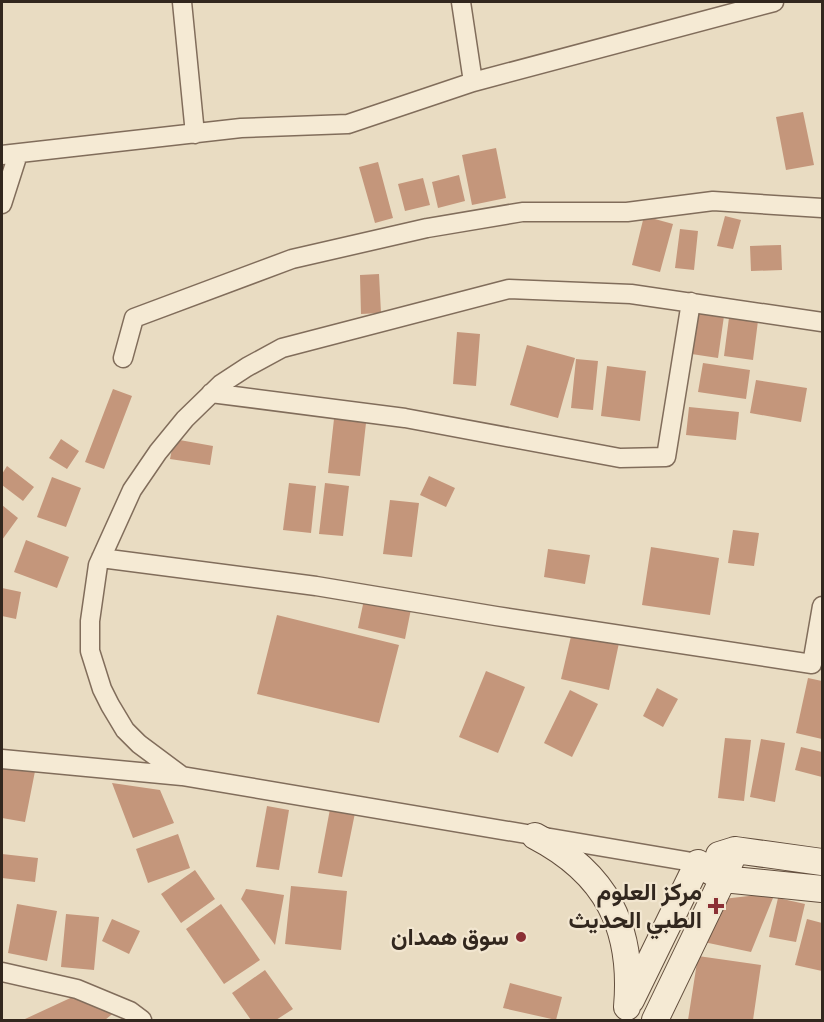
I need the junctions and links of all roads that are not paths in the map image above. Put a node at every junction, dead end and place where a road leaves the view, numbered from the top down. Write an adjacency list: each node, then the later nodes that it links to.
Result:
1 (182, 2): 5 (street)
2 (461, 2): 4 (street)
3 (774, 2): 4 (street)
4 (473, 82): 5 (street)
5 (195, 134): 6 (street)
6 (10, 155): 7 (street)
7 (2, 204)
8 (822, 208): 11 (street)
9 (691, 302): 10 (street); 12 (street); 12 (street)
10 (822, 322)
11 (123, 358)
12 (211, 393): 13 (street)
13 (101, 558): 14 (street); 16 (street)
14 (822, 606)
15 (2, 759): 16 (street)
16 (182, 776): 17 (street)
17 (535, 836): 20 (street); 24 (street)
18 (735, 850): 19 (street); 20 (street); 21 (street)
19 (822, 862)
20 (698, 863): 21 (street); 24 (street)
21 (723, 879): 22 (street); 26 (street)
22 (822, 889)
23 (2, 972): 25 (street)
24 (624, 1014)
25 (142, 1020)
26 (655, 1020)

